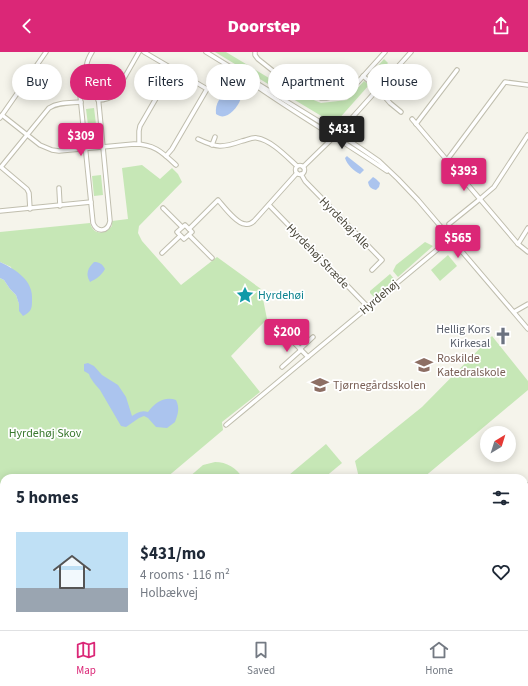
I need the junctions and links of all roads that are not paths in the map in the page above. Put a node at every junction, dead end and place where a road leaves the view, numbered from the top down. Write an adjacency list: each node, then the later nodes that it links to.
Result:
1 (46, 52): 25 (street)
2 (92, 52): 10 (street)
3 (139, 52): 14 (street)
4 (144, 52): 11 (street)
5 (206, 52): 9 (street)
6 (255, 52): 15 (street)
7 (385, 52): 15 (street)
8 (410, 52): 12 (street)
9 (221, 62): 28 (street); 32 (street)
10 (86, 64)
11 (164, 64)
12 (400, 64)
13 (457, 70): 27 (street)
14 (126, 74)
15 (363, 76): 16 (street)
16 (367, 79)
17 (198, 84): 38 (street)
18 (528, 85): 39 (street)
19 (98, 100): 36 (street)
20 (155, 100): 34 (street)
21 (368, 100): 28 (street)
22 (387, 100): 24 (street)
23 (81, 102): 29 (street); 37 (street)
24 (401, 112)
25 (1, 116): 29 (street)
26 (412, 119): 27 (street)
27 (416, 124): 39 (street)
28 (338, 133): 32 (street); 44 (street)
29 (27, 135): 37 (street); 51 (street)
30 (528, 135): 46 (street)
31 (215, 137): 35 (street)
32 (334, 137): 42 (street); 44 (street)
33 (198, 139): 35 (street)
34 (139, 144): 36 (street); 38 (street)
35 (212, 145): 41 (street)
36 (103, 147): 37 (street); 47 (street)
37 (86, 149): 47 (street)
38 (166, 156): 40 (street)
39 (447, 160): 46 (street)
40 (176, 165)
41 (297, 166): 42 (street); 43 (street)
42 (303, 167): 43 (street)
43 (299, 174): 48 (street); 64 (street, Hyrdehøj Alle)
44 (398, 179): 59 (street)
45 (59, 188): 49 (street)
46 (480, 200): 53 (street); 60 (street)
47 (91, 202): 49 (street)
48 (268, 205): 56 (street); 66 (street, Hyrdehøj Stræde)
49 (60, 206): 51 (street)
50 (163, 208): 54 (street)
51 (30, 209): 52 (street)
52 (0, 211)
53 (449, 224)
54 (182, 227): 56 (street); 58 (street)
55 (528, 228): 60 (street)
56 (189, 229): 57 (street)
57 (189, 235): 58 (street); 63 (street)
58 (180, 236): 62 (street)
59 (450, 238): 66 (street, Hyrdehøj); 67 (street)
60 (518, 244): 61 (street)
61 (528, 252)
62 (162, 253)
63 (212, 258)
64 (372, 270)
65 (528, 304): 67 (street)
66 (368, 307): 72 (street, Hyrdehøj)
67 (514, 312): 69 (street)
68 (283, 323): 71 (street)
69 (528, 329)
70 (312, 337): 71 (street)
71 (301, 349): 72 (street); 73 (street)
72 (308, 357): 74 (street, Hyrdehøj)
73 (282, 367)
74 (226, 425)

